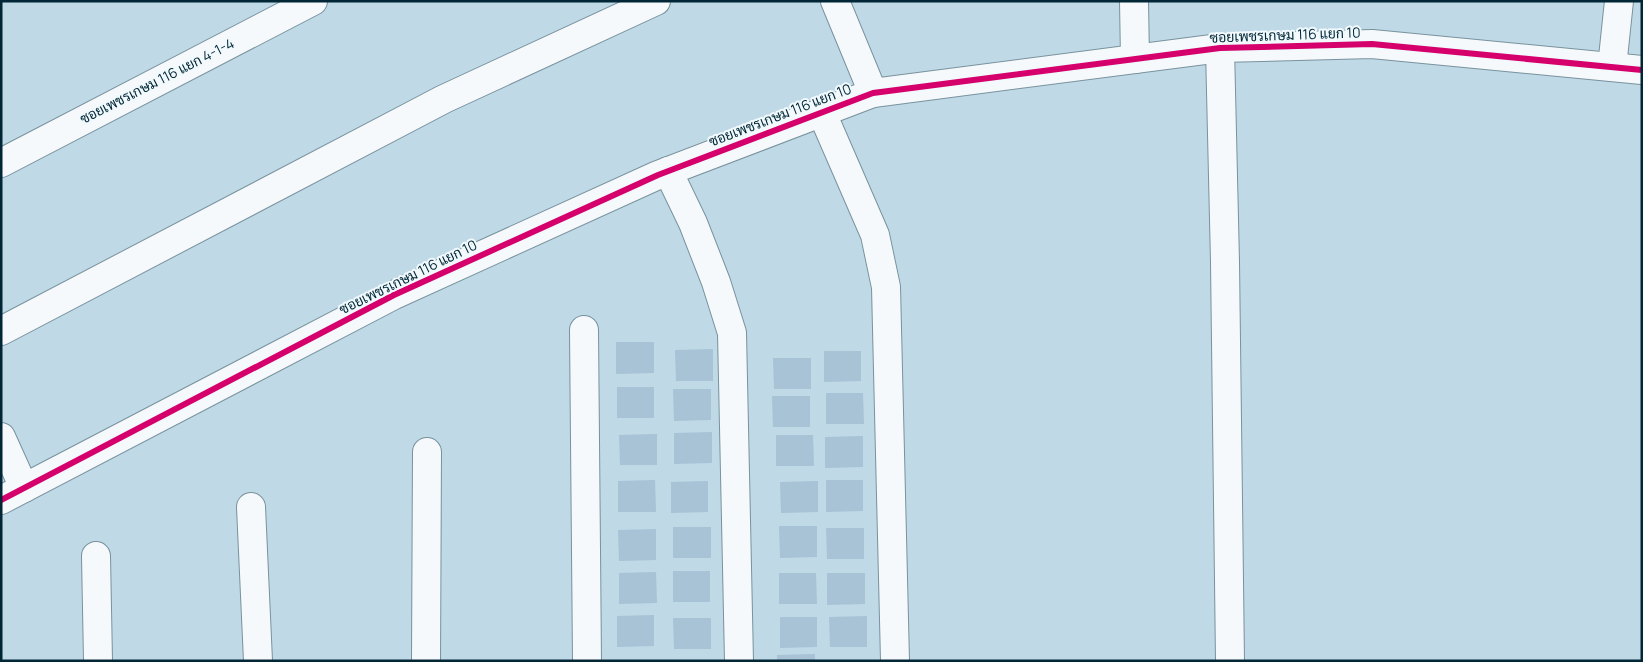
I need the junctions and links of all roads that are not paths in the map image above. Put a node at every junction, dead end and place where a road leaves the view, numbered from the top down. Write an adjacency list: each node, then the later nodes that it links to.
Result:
1 (313, 1): 12 (street, ซอยเพชรเกษม 116 แยก 4-1-4)
2 (656, 1): 15 (street)
3 (835, 1): 10 (street)
4 (1134, 1): 7 (street)
5 (1619, 1): 8 (street)
6 (1220, 48): 7 (street, ซอยเพชรเกษม 116 แยก 10); 8 (street, ซอยเพชรเกษม 116 แยก 10); 27 (street)
7 (1135, 59): 10 (street, ซอยเพชรเกษม 116 แยก 10)
8 (1612, 67): 9 (street, ซอยเพชรเกษม 116 แยก 10)
9 (1642, 70)
10 (873, 94): 11 (street, ซอยเพชรเกษม 116 แยก 10)
11 (822, 113): 13 (street, ซอยเพชรเกษม 116 แยก 10); 26 (street)
12 (1, 163)
13 (668, 171): 18 (street, ซอยเพชรเกษม 116 แยก 10); 25 (street)
14 (584, 330): 24 (street)
15 (1, 331)
16 (1, 437): 18 (street)
17 (427, 452): 23 (street)
18 (13, 494)
19 (251, 507): 22 (street)
20 (96, 556): 21 (street)
21 (98, 661)
22 (258, 661)
23 (426, 661)
24 (587, 661)
25 (739, 661)
26 (895, 661)
27 (1230, 661)

